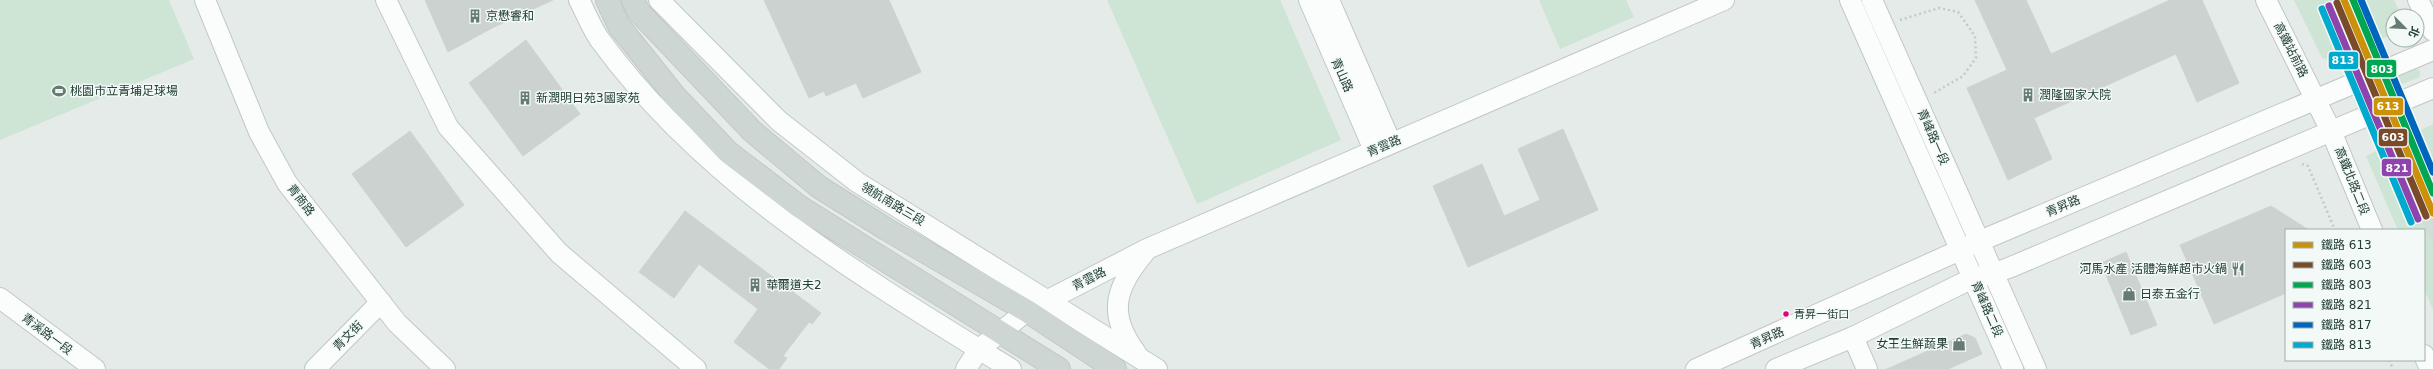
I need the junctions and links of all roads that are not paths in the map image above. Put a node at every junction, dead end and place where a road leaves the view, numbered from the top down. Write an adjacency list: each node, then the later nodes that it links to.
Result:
1 (205, 0): 28 (street, 青商路)
2 (386, 0): 38 (street)
3 (579, 0): 32 (street)
4 (607, 0): 30 (main road)
5 (633, 0): 29 (main road, 領航南路三段)
6 (660, 0): 27 (street, 領航南路三段)
7 (1309, 0): 19 (street, 青山路)
8 (1329, 0): 19 (street, 青山路)
9 (1724, 0): 19 (street, 青雲路)
10 (1850, 0): 23 (street, 青峰路一段)
11 (1872, 0): 21 (street, 青峰路一段)
12 (2266, 0): 17 (street, 高鐵站前路)
13 (2418, 0): 14 (street)
14 (2433, 31)
15 (2433, 50): 17 (street, 青昇路)
16 (2433, 88): 18 (street)
17 (2316, 100): 18 (street, 高鐵站前路); 21 (street, 青昇路)
18 (2331, 132): 20 (street, 高鐵北路二段); 24 (street)
19 (1383, 146): 22 (street, 青雲路)
20 (2372, 229)
21 (1980, 241): 23 (street, 青昇路); 24 (street, 青峰路一段)
22 (1147, 249): 27 (street, 青雲路); 33 (street)
23 (1961, 250): 25 (street, 青峰路二段); 44 (street, 青昇路)
24 (1995, 273): 25 (street); 48 (street, 青峰路二段)
25 (1973, 278): 31 (street); 47 (street, 青峰路二段)
26 (0, 298): 35 (street, 青溪路一段)
27 (1048, 299): 29 (street, 青雲路); 33 (street, 領航南路三段)
28 (381, 302): 36 (street, 青文街); 37 (street, 青商路)
29 (1027, 311): 30 (street); 42 (main road, 領航南路三段)
30 (1002, 333): 32 (street); 41 (main road)
31 (1853, 336): 45 (street); 46 (street)
32 (979, 349): 39 (street); 40 (street)
33 (1139, 357): 43 (street, 領航南路三段)
34 (2425, 357): 49 (street)
35 (95, 369)
36 (315, 369)
37 (445, 369)
38 (696, 369)
39 (966, 369)
40 (1011, 369)
41 (1059, 369)
42 (1115, 369)
43 (1157, 369)
44 (1696, 369)
45 (1776, 369)
46 (1867, 369)
47 (2012, 369)
48 (2036, 369)
49 (2430, 369)

